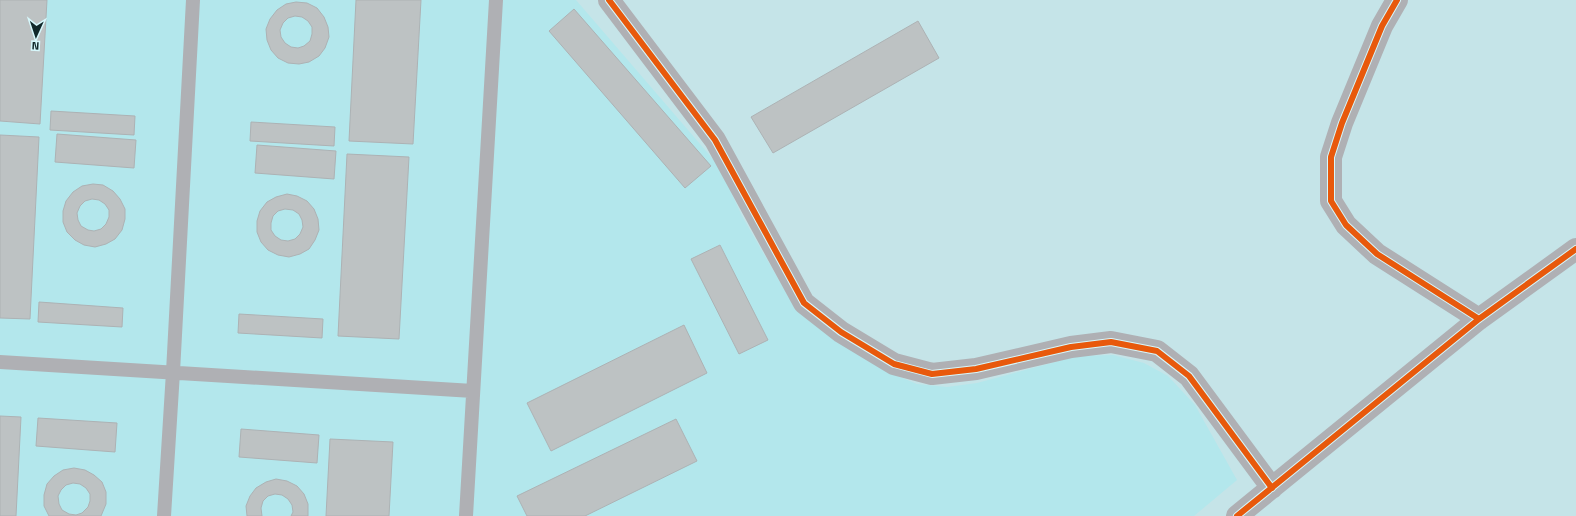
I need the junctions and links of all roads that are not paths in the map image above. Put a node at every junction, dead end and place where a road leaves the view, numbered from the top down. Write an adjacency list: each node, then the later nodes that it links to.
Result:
1 (193, 0): 8 (lane)
2 (496, 0): 9 (lane)
3 (609, 0): 10 (street)
4 (1397, 0): 6 (street)
5 (1576, 249): 6 (street)
6 (1479, 320): 10 (street)
7 (0, 362): 8 (lane)
8 (173, 372): 9 (lane); 11 (lane)
9 (473, 391): 12 (lane)
10 (1272, 488): 13 (street)
11 (164, 516)
12 (466, 516)
13 (1237, 516)

